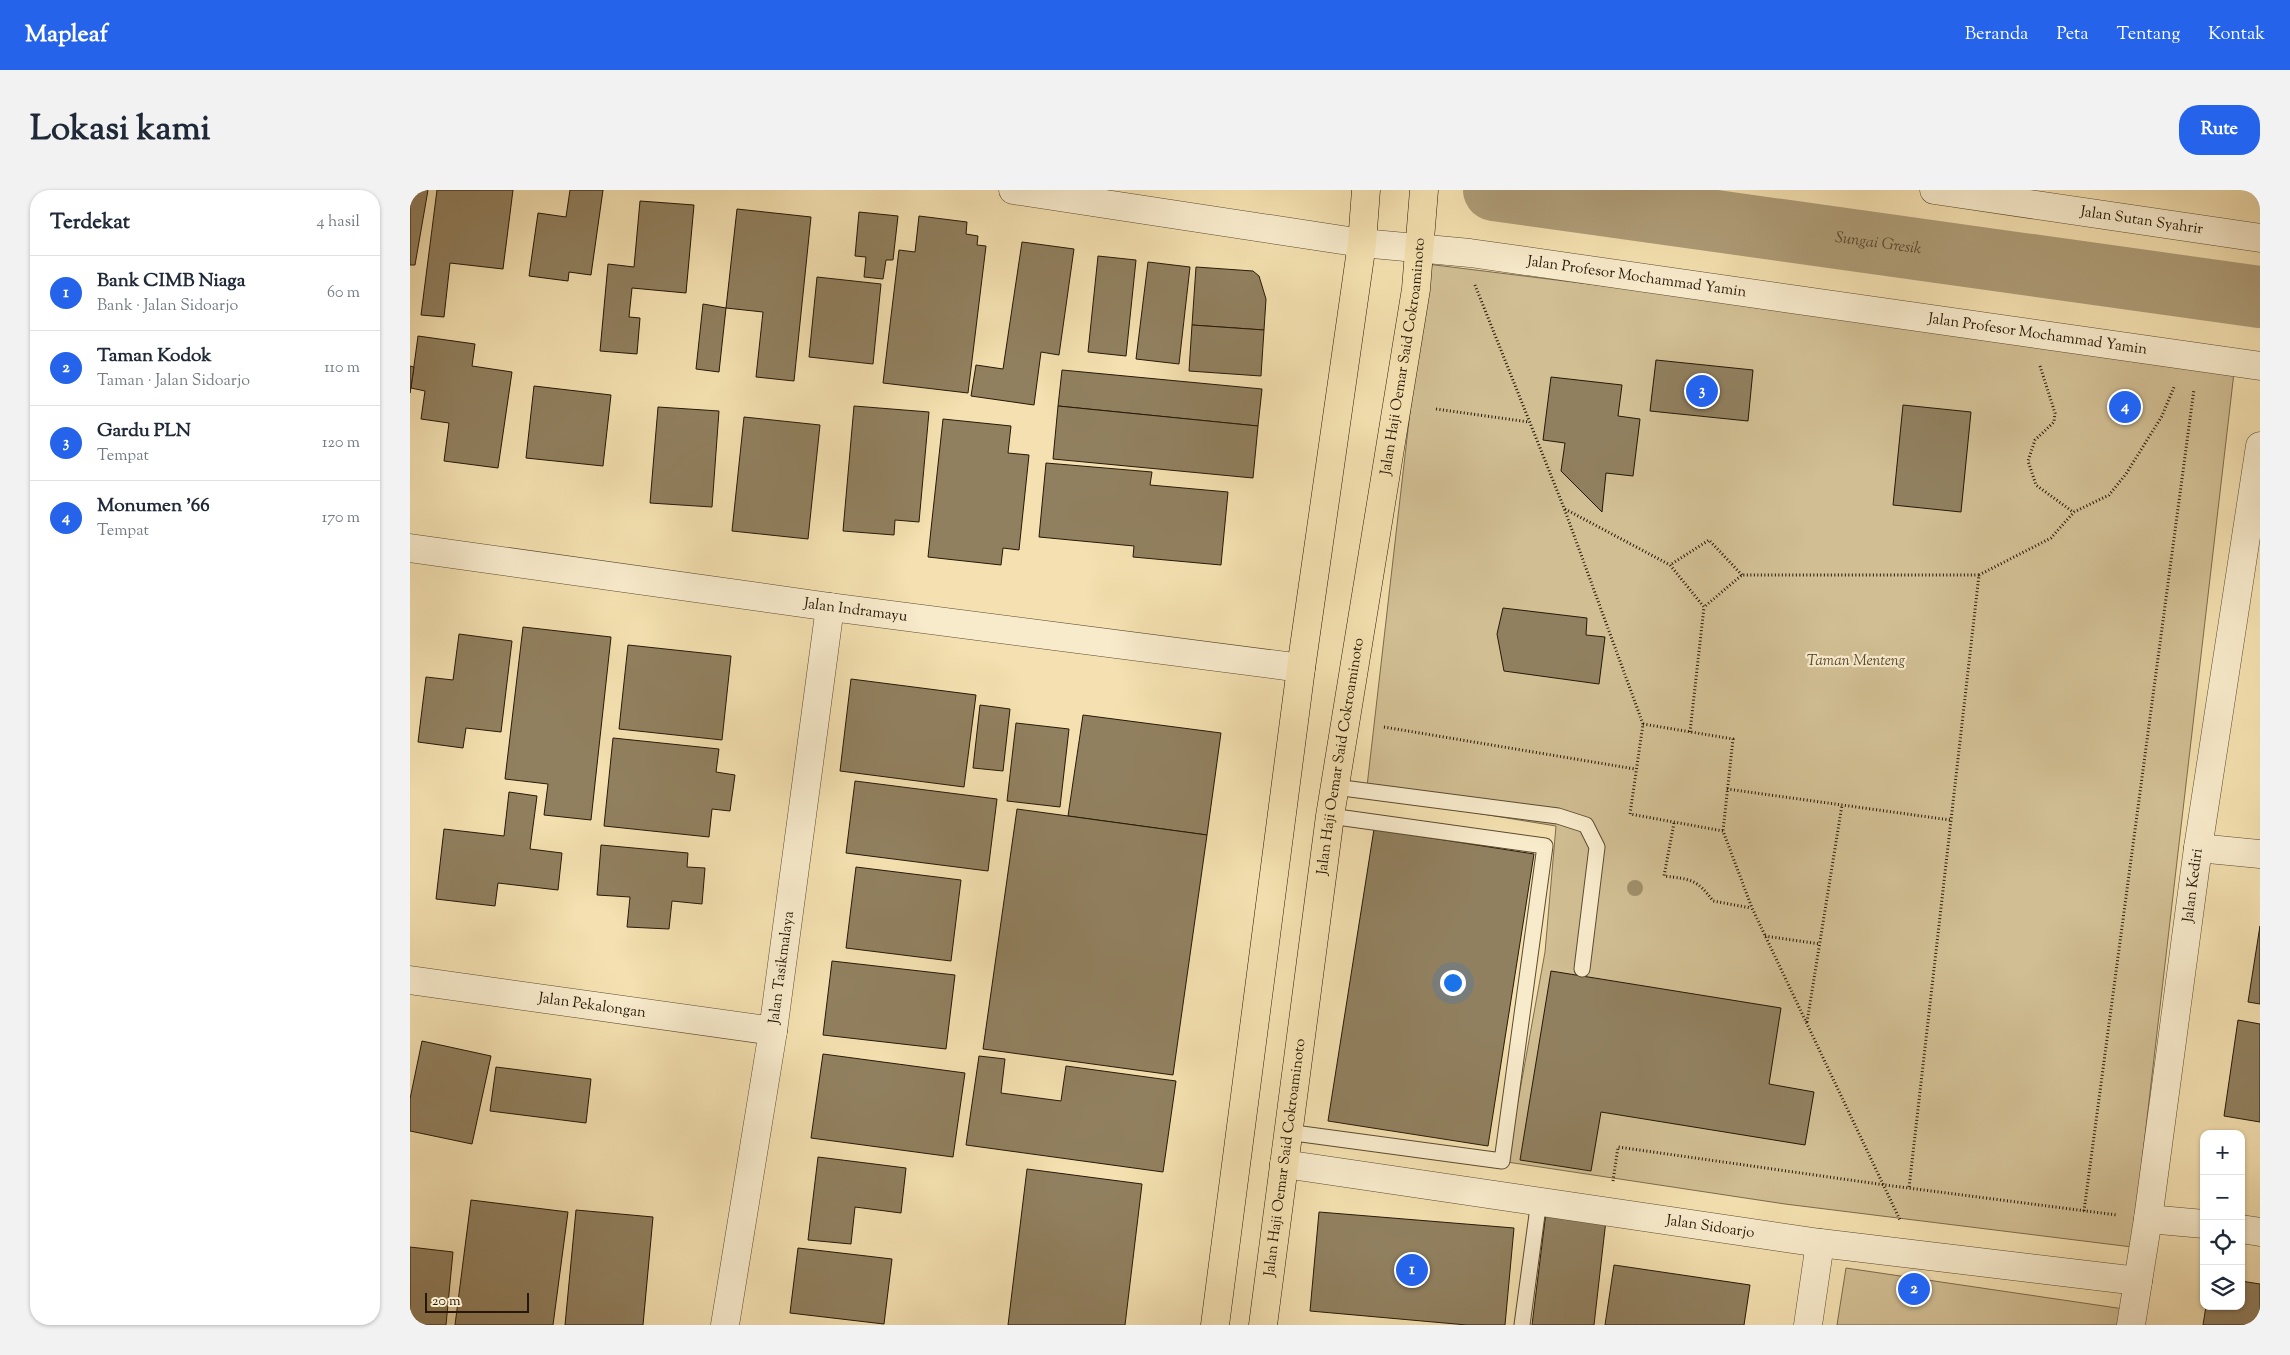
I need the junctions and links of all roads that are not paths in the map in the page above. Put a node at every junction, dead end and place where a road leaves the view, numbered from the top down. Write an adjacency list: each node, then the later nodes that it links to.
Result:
1 (1013, 190): 5 (street, Jalan Profesor Mochammad Yamin)
2 (1366, 190): 5 (main road)
3 (1424, 190): 7 (main road, Jalan Haji Oemar Said Cokroaminoto)
4 (1934, 190): 6 (street, Jalan Sutan Syahrir)
5 (1363, 235): 7 (street, Jalan Profesor Mochammad Yamin); 12 (main road)
6 (2260, 238)
7 (1421, 241): 8 (street, Jalan Profesor Mochammad Yamin); 13 (main road, Jalan Haji Oemar Said Cokroaminoto)
8 (2260, 366)
9 (2260, 446): 15 (street, Jalan Kediri)
10 (410, 548): 11 (street, Jalan Indramayu)
11 (830, 607): 12 (street, Jalan Indramayu); 19 (street, Jalan Tasikmalaya)
12 (1301, 668): 30 (main road)
13 (1335, 787): 14 (main road, Jalan Haji Oemar Said Cokroaminoto); 17 (lane)
14 (1330, 816): 20 (main road, Jalan Haji Oemar Said Cokroaminoto); 20 (lane)
15 (2198, 848): 16 (street); 23 (street, Jalan Kediri)
16 (2260, 854)
17 (1582, 970)
18 (410, 980): 19 (street, Jalan Pekalongan)
19 (773, 1031): 29 (street, Jalan Tasikmalaya)
20 (1287, 1132): 21 (main road, Jalan Haji Oemar Said Cokroaminoto)
21 (1284, 1164): 22 (street, Jalan Sidoarjo); 31 (main road, Jalan Haji Oemar Said Cokroaminoto)
22 (1539, 1200): 27 (street, Jalan Sidoarjo); 32 (lane)
23 (2148, 1219): 24 (street); 28 (street, Jalan Kediri)
24 (2200, 1224)
25 (2245, 1230): 26 (street)
26 (2260, 1232)
27 (1820, 1243): 28 (street, Jalan Sidoarjo); 33 (street)
28 (2138, 1281): 34 (street, Jalan Kediri)
29 (725, 1325)
30 (1214, 1325)
31 (1263, 1325)
32 (1522, 1325)
33 (1808, 1325)
34 (2131, 1325)

